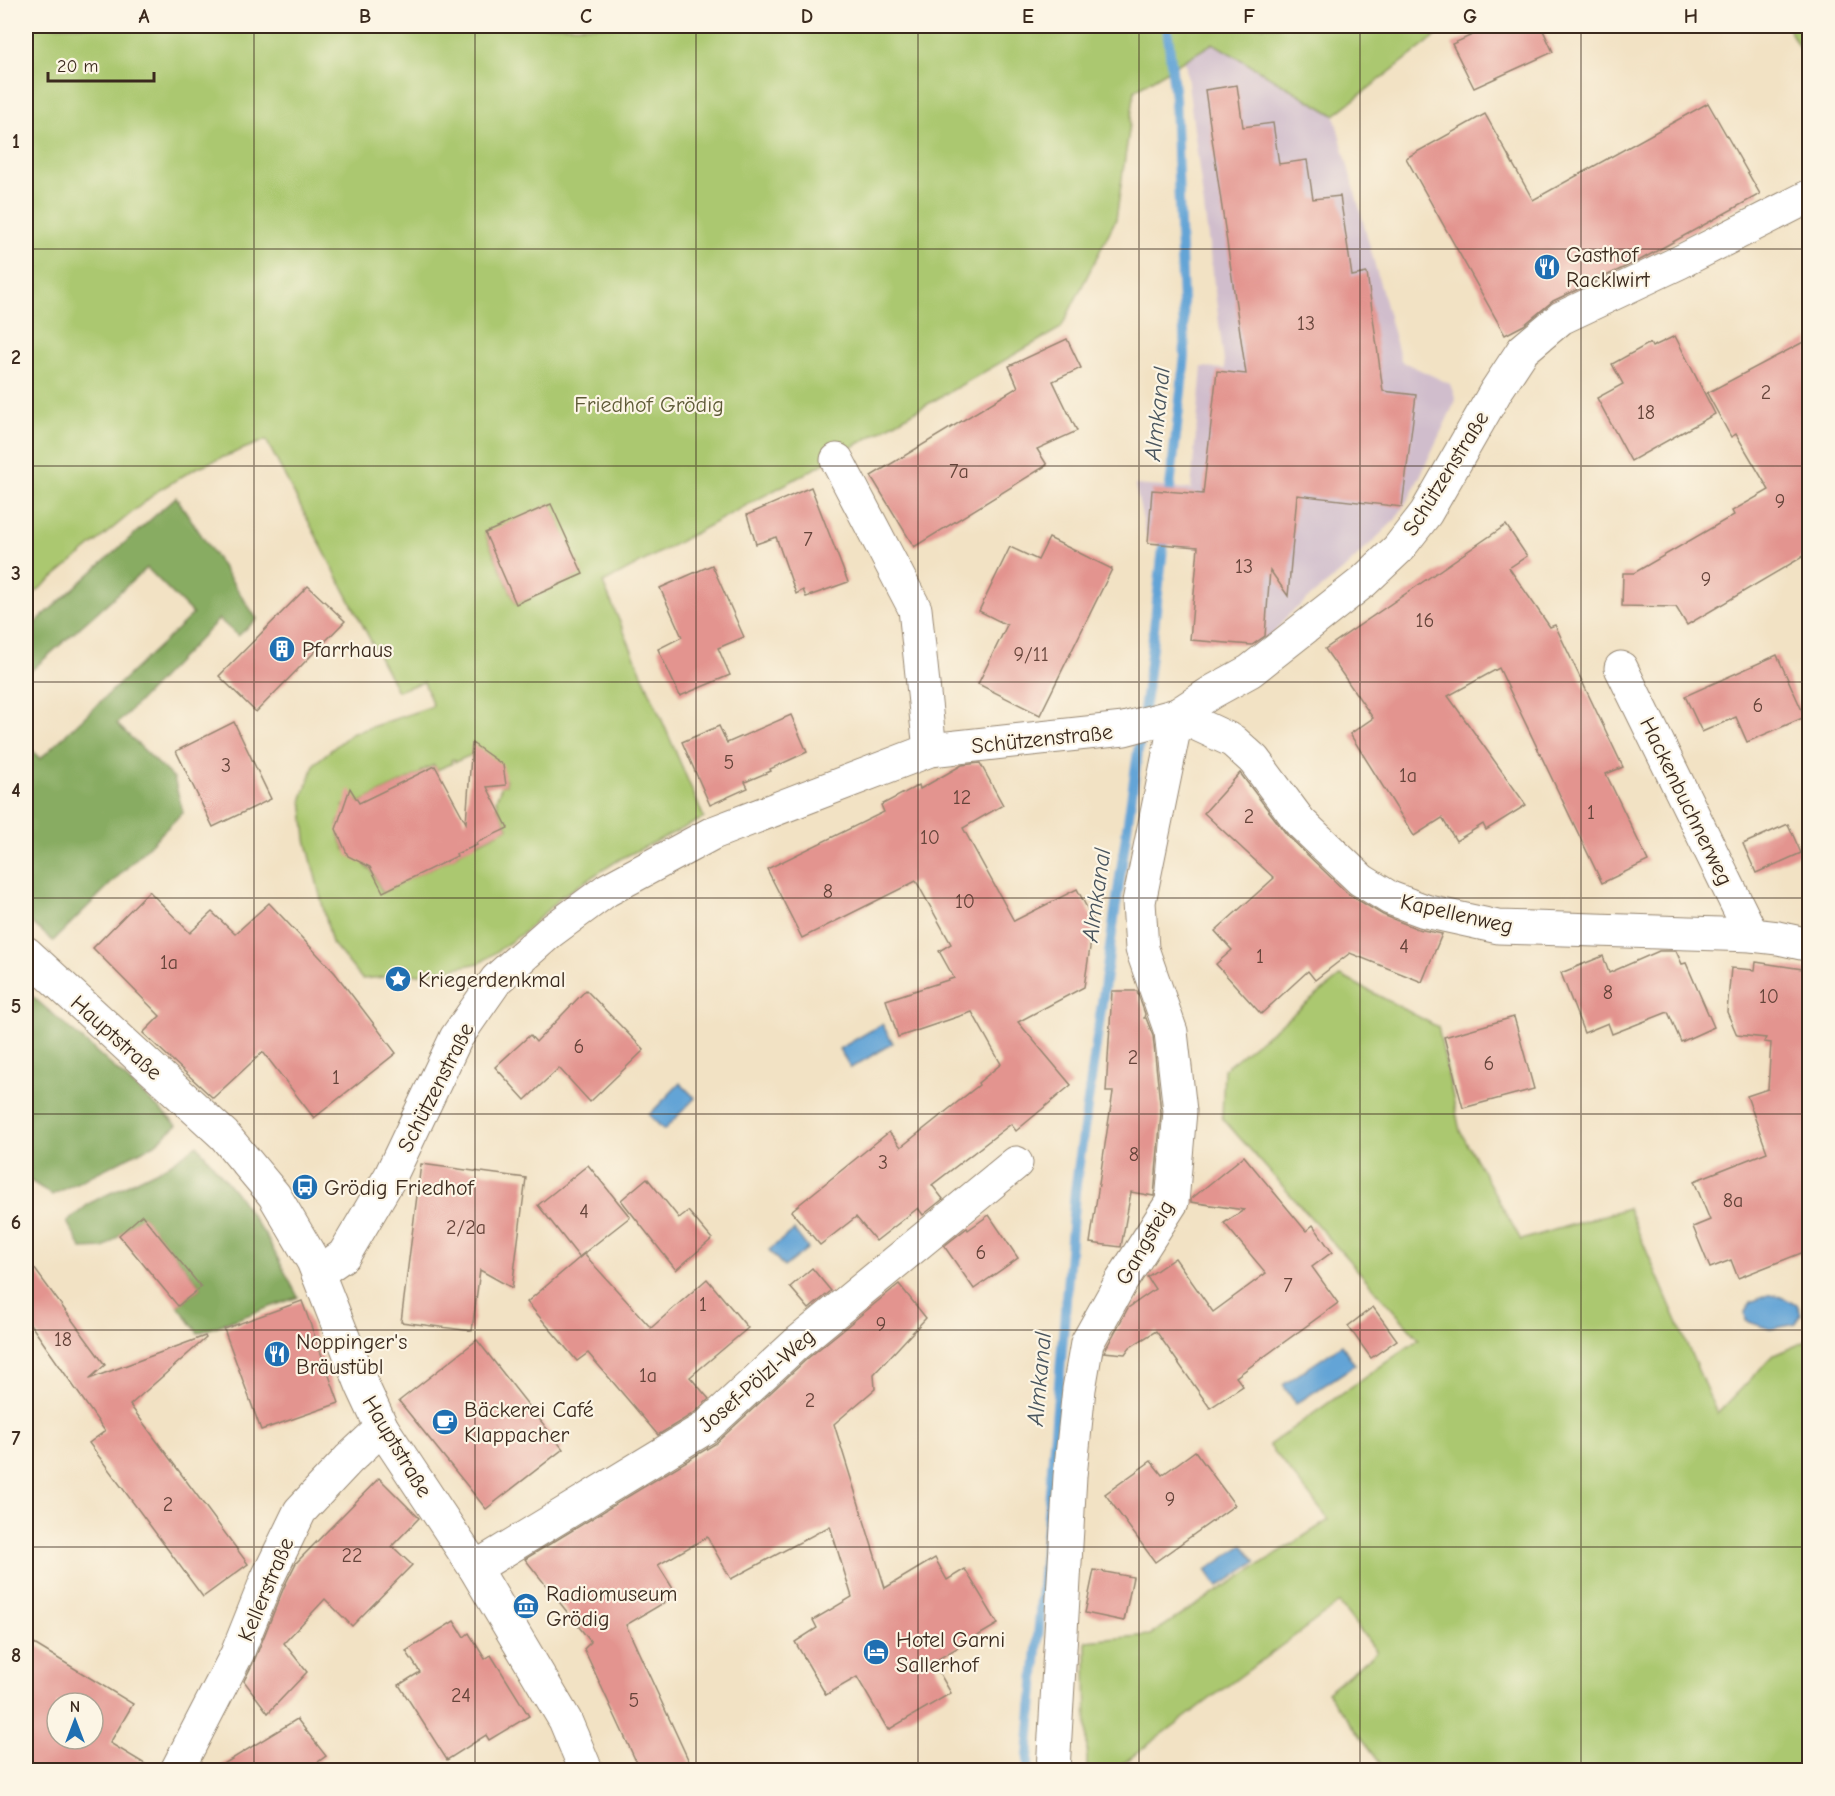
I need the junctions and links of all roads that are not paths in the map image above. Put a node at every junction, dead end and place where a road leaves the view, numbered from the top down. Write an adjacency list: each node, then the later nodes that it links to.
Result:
1 (1809, 196): 4 (street, Schützenstraße)
2 (837, 460): 5 (street)
3 (1621, 668): 6 (street, Hackenbuchnerweg)
4 (1169, 717): 5 (street, Schützenstraße); 6 (street, Kapellenweg); 15 (street, Gangsteig)
5 (930, 750): 10 (street, Schützenstraße)
6 (1752, 935): 7 (street, Kapellenweg)
7 (1809, 945)
8 (26, 953): 10 (street, Hauptstraße)
9 (1016, 1163): 12 (street, Josef-Pölzl-Weg)
10 (318, 1273): 11 (street, Hauptstraße)
11 (382, 1428): 12 (street, Hauptstraße); 13 (street, Kellerstraße)
12 (475, 1568): 14 (street, Hauptstraße)
13 (177, 1770)
14 (586, 1770)
15 (1053, 1770)

